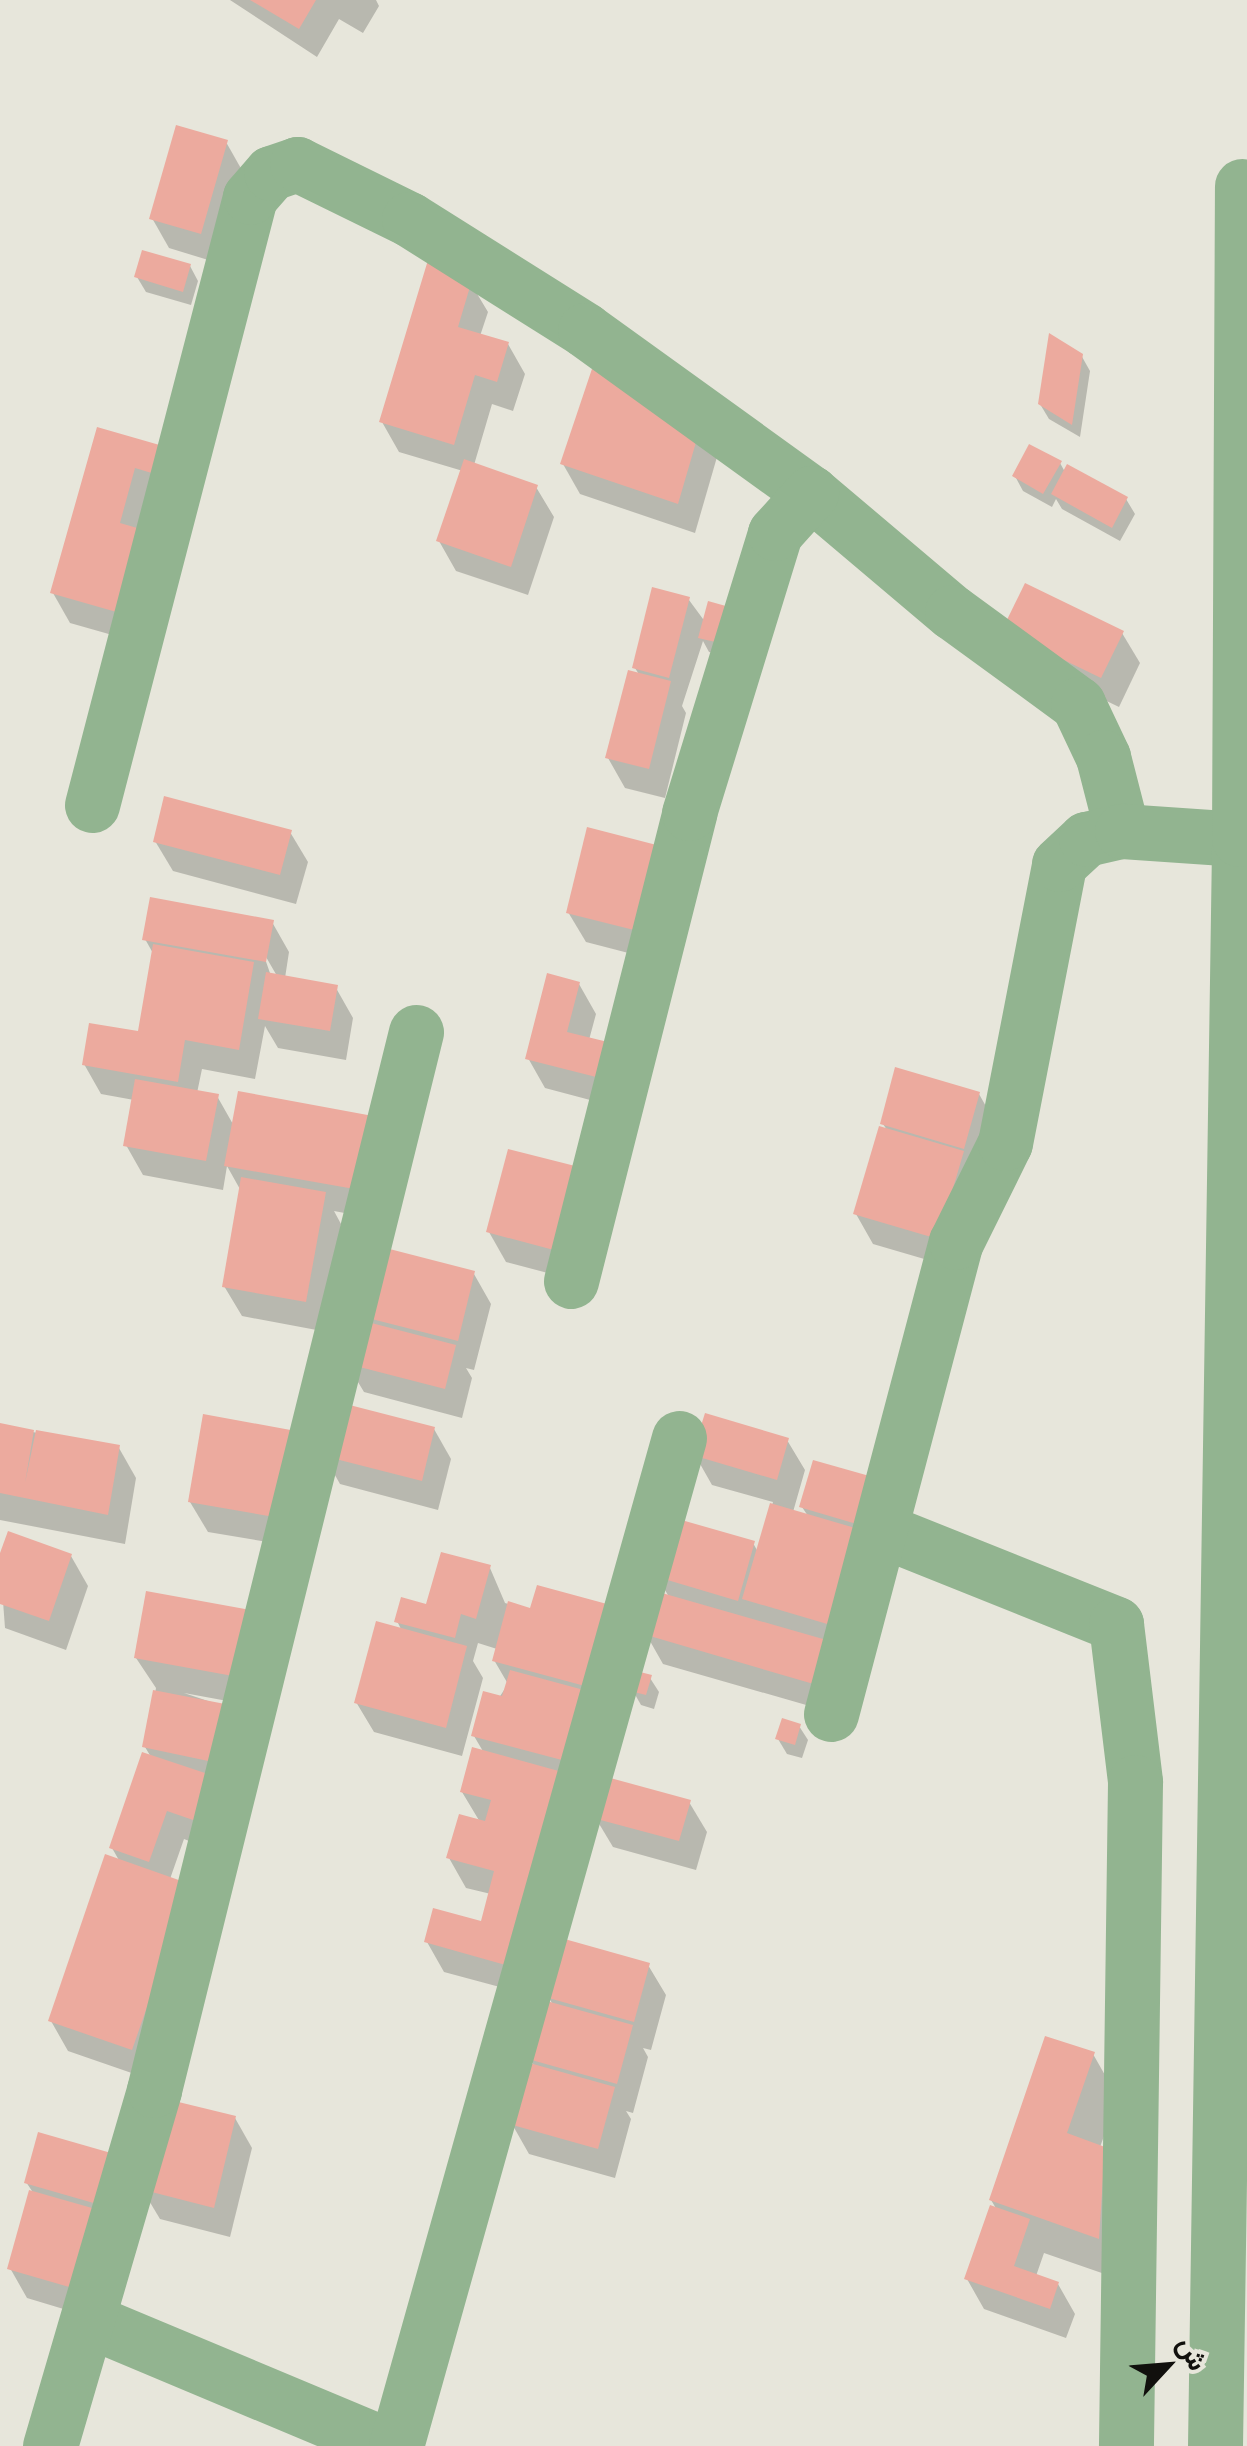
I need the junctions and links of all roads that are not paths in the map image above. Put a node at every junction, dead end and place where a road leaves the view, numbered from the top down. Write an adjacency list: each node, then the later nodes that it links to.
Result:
1 (1242, 186): 5 (street)
2 (812, 493): 3 (street); 4 (street); 7 (street)
3 (92, 805)
4 (1122, 832): 5 (street); 9 (street)
5 (1243, 842): 13 (street)
6 (416, 1032): 11 (street)
7 (570, 1281)
8 (679, 1438): 15 (street)
9 (884, 1531): 10 (street); 12 (street)
10 (831, 1714)
11 (88, 2320): 14 (street); 15 (street)
12 (1130, 2358): 13 (street); 16 (street)
13 (1216, 2364): 17 (street)
14 (50, 2446)
15 (393, 2446)
16 (1126, 2446)
17 (1216, 2446)

